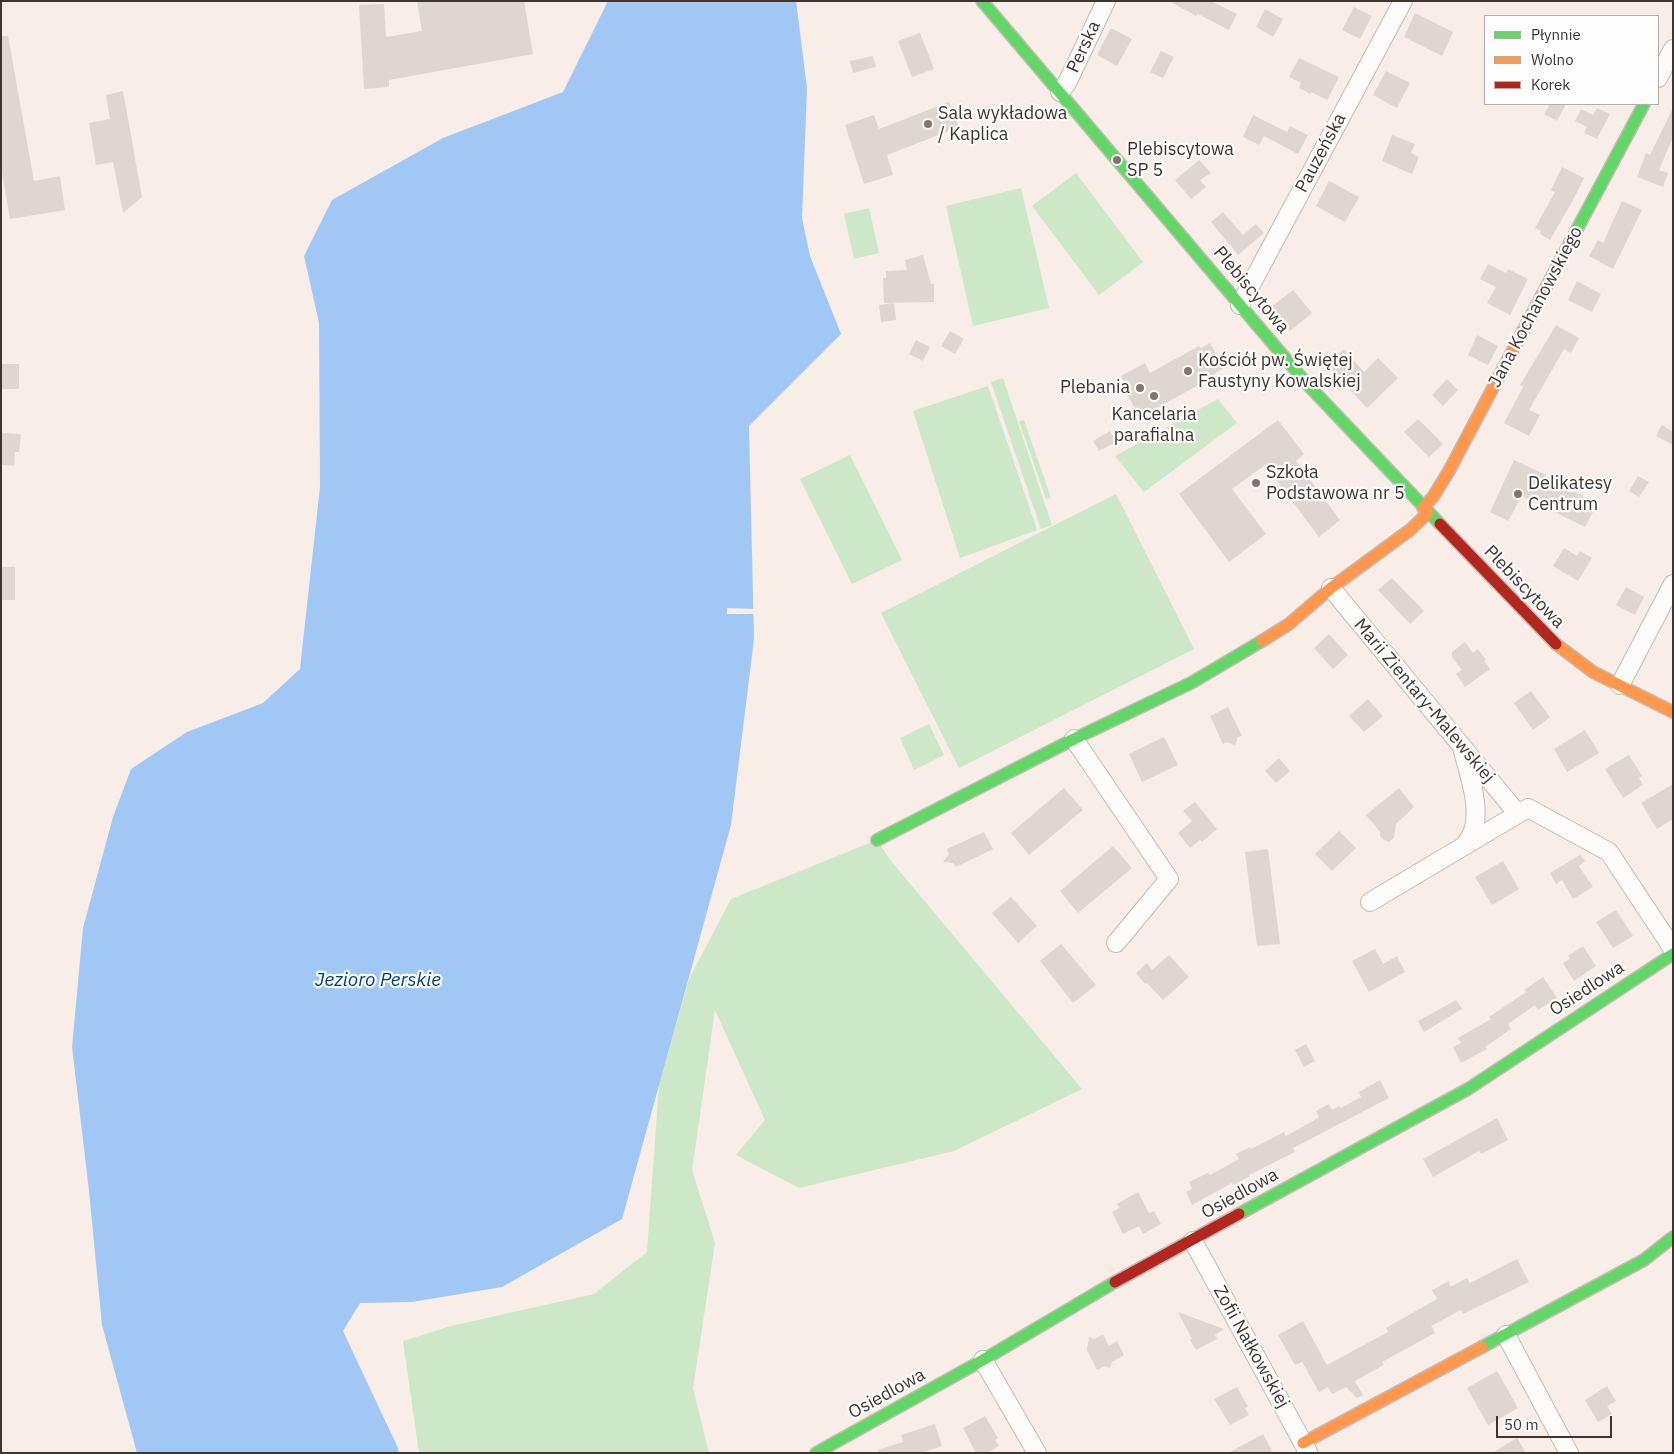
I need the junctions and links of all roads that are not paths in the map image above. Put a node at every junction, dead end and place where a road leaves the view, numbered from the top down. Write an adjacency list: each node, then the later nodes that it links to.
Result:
1 (982, 1): 6 (street, Plebiscytowa)
2 (1106, 1): 6 (street, Perska)
3 (1403, 1): 8 (street, Pauzeńska)
4 (1673, 49): 5 (street)
5 (1659, 76)
6 (1060, 92): 8 (street, Plebiscytowa)
7 (1643, 105): 9 (street, Jana Kochanowskiego)
8 (1240, 305): 9 (street, Plebiscytowa)
9 (1426, 510): 11 (street); 12 (street, Plebiscytowa)
10 (1673, 584): 12 (street)
11 (1330, 588): 14 (street); 15 (street, Marii Zientary-Malewskiej)
12 (1620, 685): 13 (street, Plebiscytowa)
13 (1673, 712)
14 (1074, 739): 17 (street); 20 (street)
15 (1462, 746): 16 (street, Marii Zientary-Malewskiej); 18 (street)
16 (1518, 814): 18 (street); 21 (street)
17 (877, 840)
18 (1465, 845): 19 (street)
19 (1370, 902)
20 (1116, 943)
21 (1673, 949)
22 (1673, 954): 24 (street, Osiedlowa)
23 (1673, 1237): 25 (street)
24 (1192, 1241): 26 (street, Osiedlowa); 27 (street, Zofii Nałkowskiej)
25 (1506, 1335): 27 (street); 30 (street)
26 (983, 1360): 28 (street, Osiedlowa); 29 (street)
27 (1306, 1448)
28 (827, 1450)
29 (1037, 1453)
30 (1569, 1453)

